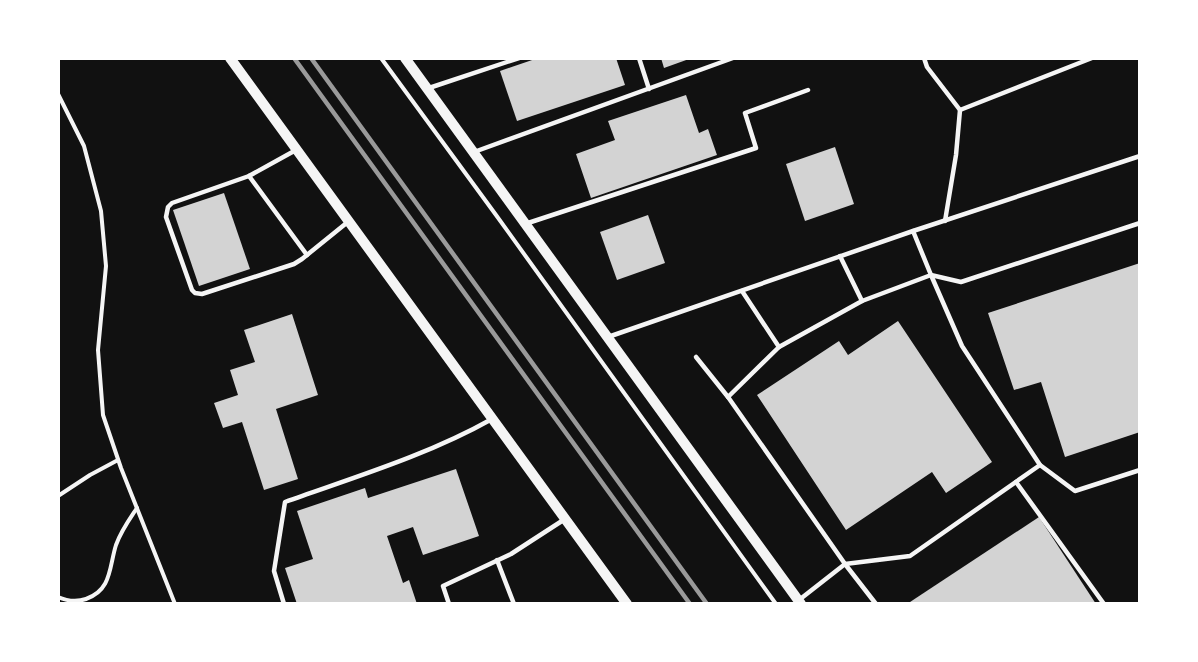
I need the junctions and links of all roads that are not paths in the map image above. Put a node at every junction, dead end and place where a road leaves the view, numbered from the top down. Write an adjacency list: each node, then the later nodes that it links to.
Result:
1 (230, 58): 12 (street)
2 (405, 58): 8 (street)
3 (519, 58): 8 (lane)
4 (639, 58): 9 (lane)
5 (734, 58): 9 (lane)
6 (924, 58): 11 (lane)
7 (1092, 58): 11 (lane)
8 (427, 88): 13 (street)
9 (649, 89): 13 (lane)
10 (808, 90): 19 (lane)
11 (960, 110): 17 (lane)
12 (296, 150): 15 (lane); 16 (street)
13 (473, 152): 19 (street)
14 (1140, 156): 17 (lane)
15 (249, 176): 21 (lane); 21 (lane)
16 (349, 221): 21 (lane); 30 (street)
17 (945, 221): 20 (lane)
18 (1140, 223): 23 (lane)
19 (525, 224): 26 (street)
20 (913, 231): 22 (lane); 23 (lane)
21 (307, 255)
22 (840, 256): 24 (lane); 25 (lane)
23 (931, 275): 25 (lane); 31 (lane)
24 (742, 291): 26 (lane); 27 (lane)
25 (862, 301): 27 (lane)
26 (609, 338): 37 (street)
27 (779, 347): 29 (lane)
28 (696, 357): 29 (lane)
29 (728, 397): 36 (lane)
30 (493, 419): 34 (street); 38 (lane)
31 (1040, 465): 32 (lane); 33 (lane)
32 (1140, 470)
33 (1016, 482): 36 (lane); 43 (lane)
34 (565, 519): 35 (lane); 41 (street)
35 (497, 560): 39 (lane); 40 (lane)
36 (845, 564): 37 (lane); 42 (lane)
37 (800, 602)
38 (284, 603)
39 (449, 603)
40 (514, 603)
41 (627, 603)
42 (876, 603)
43 (1104, 603)

